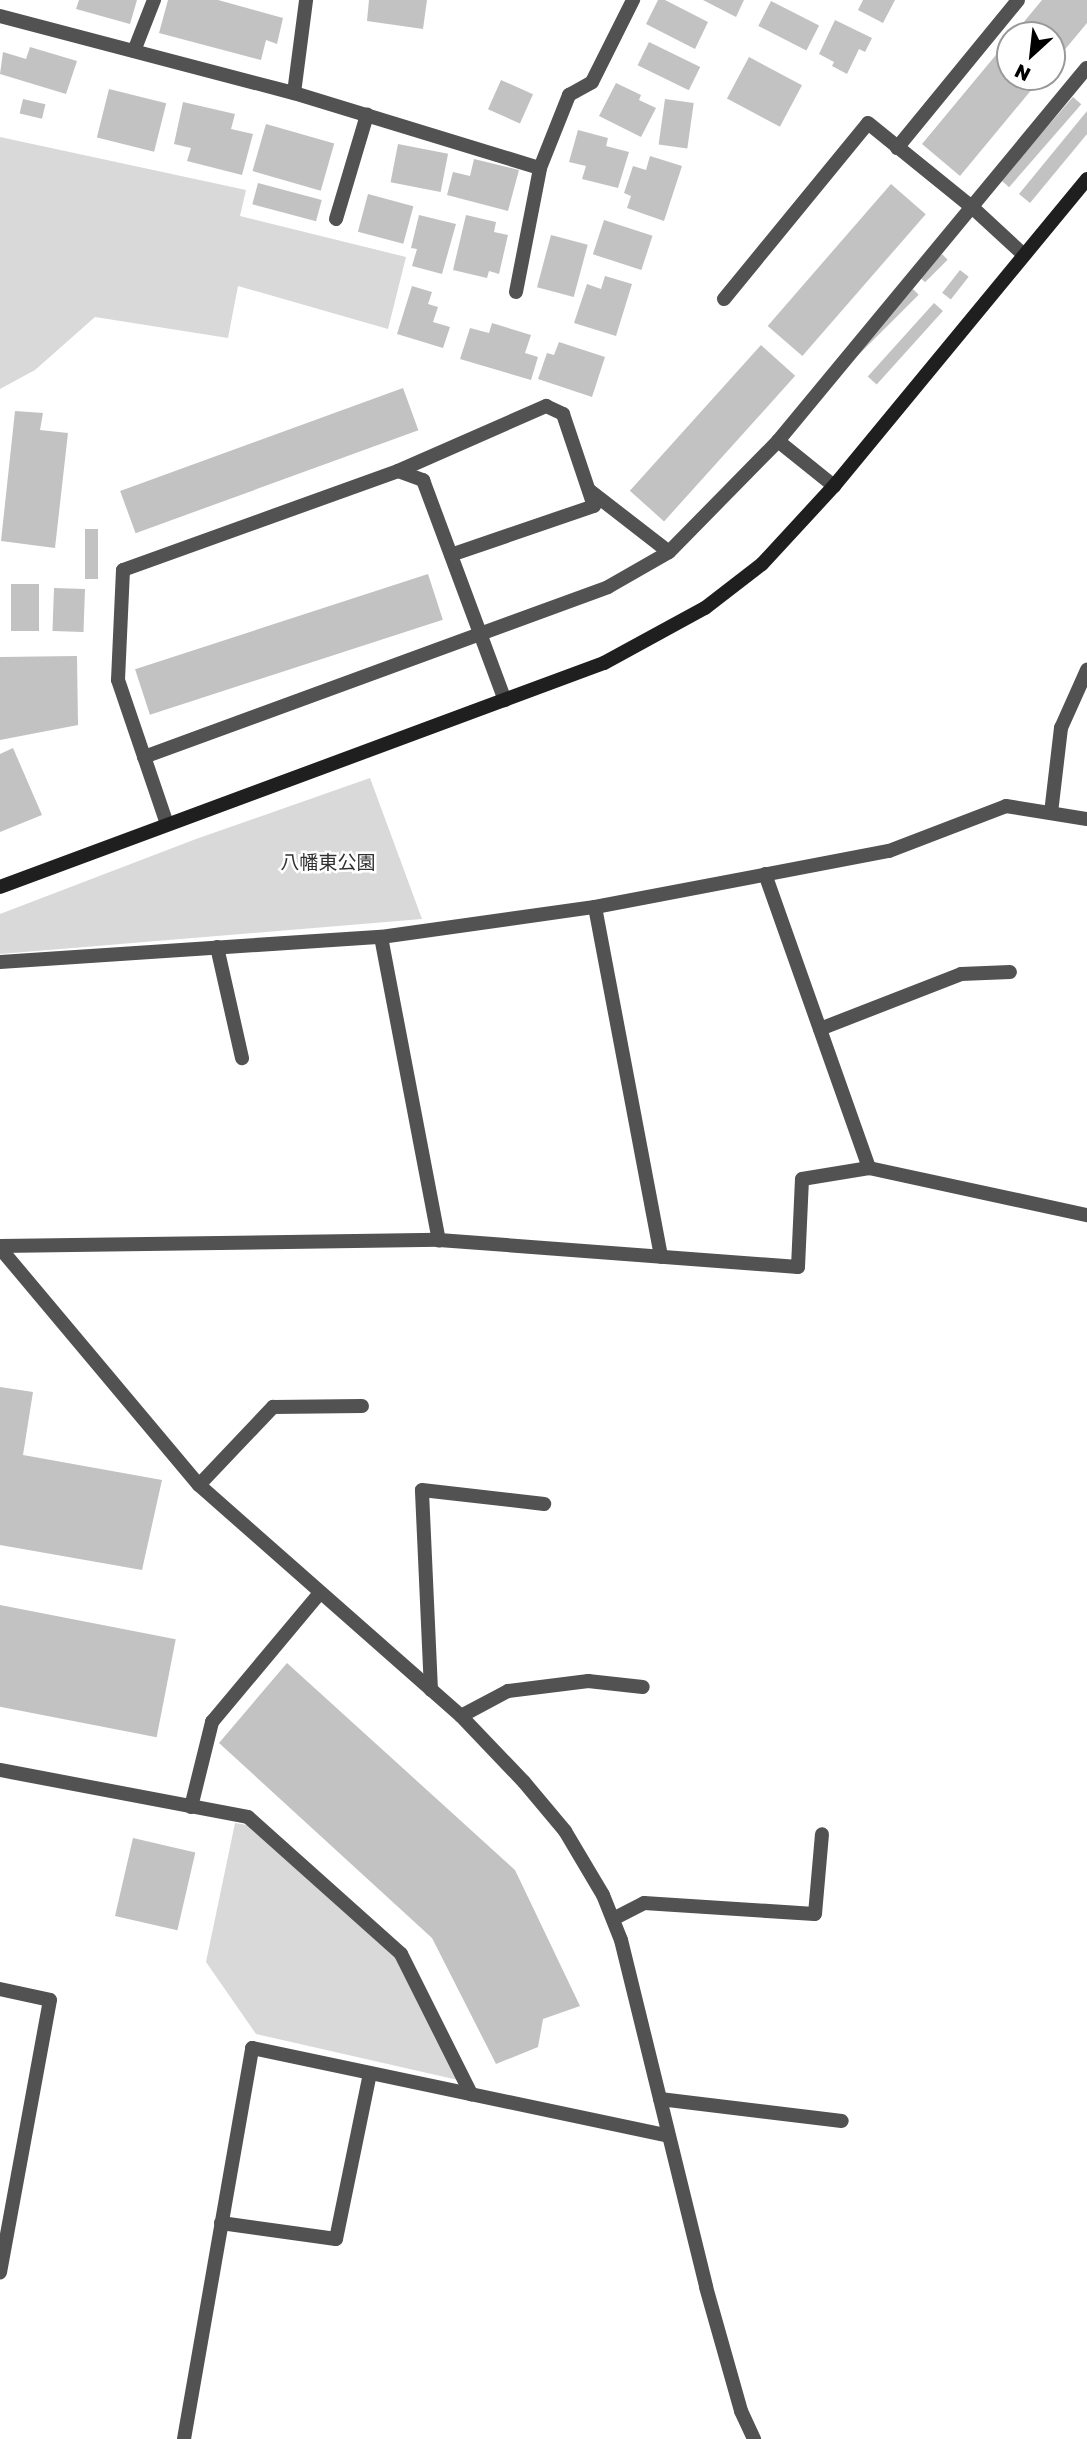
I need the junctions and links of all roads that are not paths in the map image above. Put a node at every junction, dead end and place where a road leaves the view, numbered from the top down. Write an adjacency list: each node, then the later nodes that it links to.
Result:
1 (154, 0): 6 (street)
2 (306, 0): 8 (street)
3 (633, 0): 11 (street)
4 (1018, 0): 10 (street)
5 (0, 16): 6 (street)
6 (134, 51): 8 (street)
7 (1087, 68): 13 (street)
8 (294, 93): 9 (street)
9 (367, 115): 11 (street); 14 (street)
10 (898, 148): 13 (street); 17 (street)
11 (540, 168): 16 (street)
12 (1087, 179): 15 (street)
13 (973, 208): 15 (street); 18 (street)
14 (336, 219)
15 (1024, 255): 20 (street)
16 (516, 292)
17 (724, 299)
18 (778, 441): 20 (street); 22 (street)
19 (398, 471): 21 (street); 23 (street); 27 (street)
20 (834, 486): 26 (street)
21 (589, 490): 22 (street); 23 (street)
22 (669, 552): 24 (street)
23 (451, 555): 24 (street)
24 (480, 633): 26 (street); 27 (street)
25 (1087, 670): 28 (street)
26 (505, 700): 30 (street)
27 (144, 757): 30 (street)
28 (1051, 813): 29 (street); 31 (street)
29 (1087, 820)
30 (167, 824): 32 (street)
31 (765, 874): 33 (street); 38 (street)
32 (0, 887)
33 (595, 906): 34 (street); 44 (street)
34 (381, 937): 35 (street); 42 (street)
35 (217, 947): 36 (street); 39 (street)
36 (0, 962)
37 (1010, 972): 38 (street)
38 (820, 1029): 40 (street)
39 (242, 1058)
40 (869, 1168): 41 (street); 44 (street)
41 (1087, 1215)
42 (439, 1240): 43 (street); 44 (street)
43 (0, 1247): 46 (street)
44 (661, 1257)
45 (362, 1406): 46 (street)
46 (199, 1485): 48 (street)
47 (544, 1504): 50 (street)
48 (320, 1593): 50 (street); 53 (street)
49 (643, 1687): 51 (street)
50 (431, 1690): 51 (street)
51 (461, 1716): 55 (street)
52 (0, 1770): 53 (street)
53 (191, 1807): 58 (street)
54 (822, 1834): 55 (street)
55 (613, 1919): 59 (street)
56 (0, 1989): 63 (street)
57 (370, 2073): 58 (street); 62 (street); 62 (street)
58 (471, 2094): 61 (street)
59 (660, 2099): 60 (street); 61 (street)
60 (842, 2121)
61 (668, 2136): 65 (street)
62 (221, 2223): 64 (street)
63 (0, 2272)
64 (184, 2439)
65 (754, 2439)

